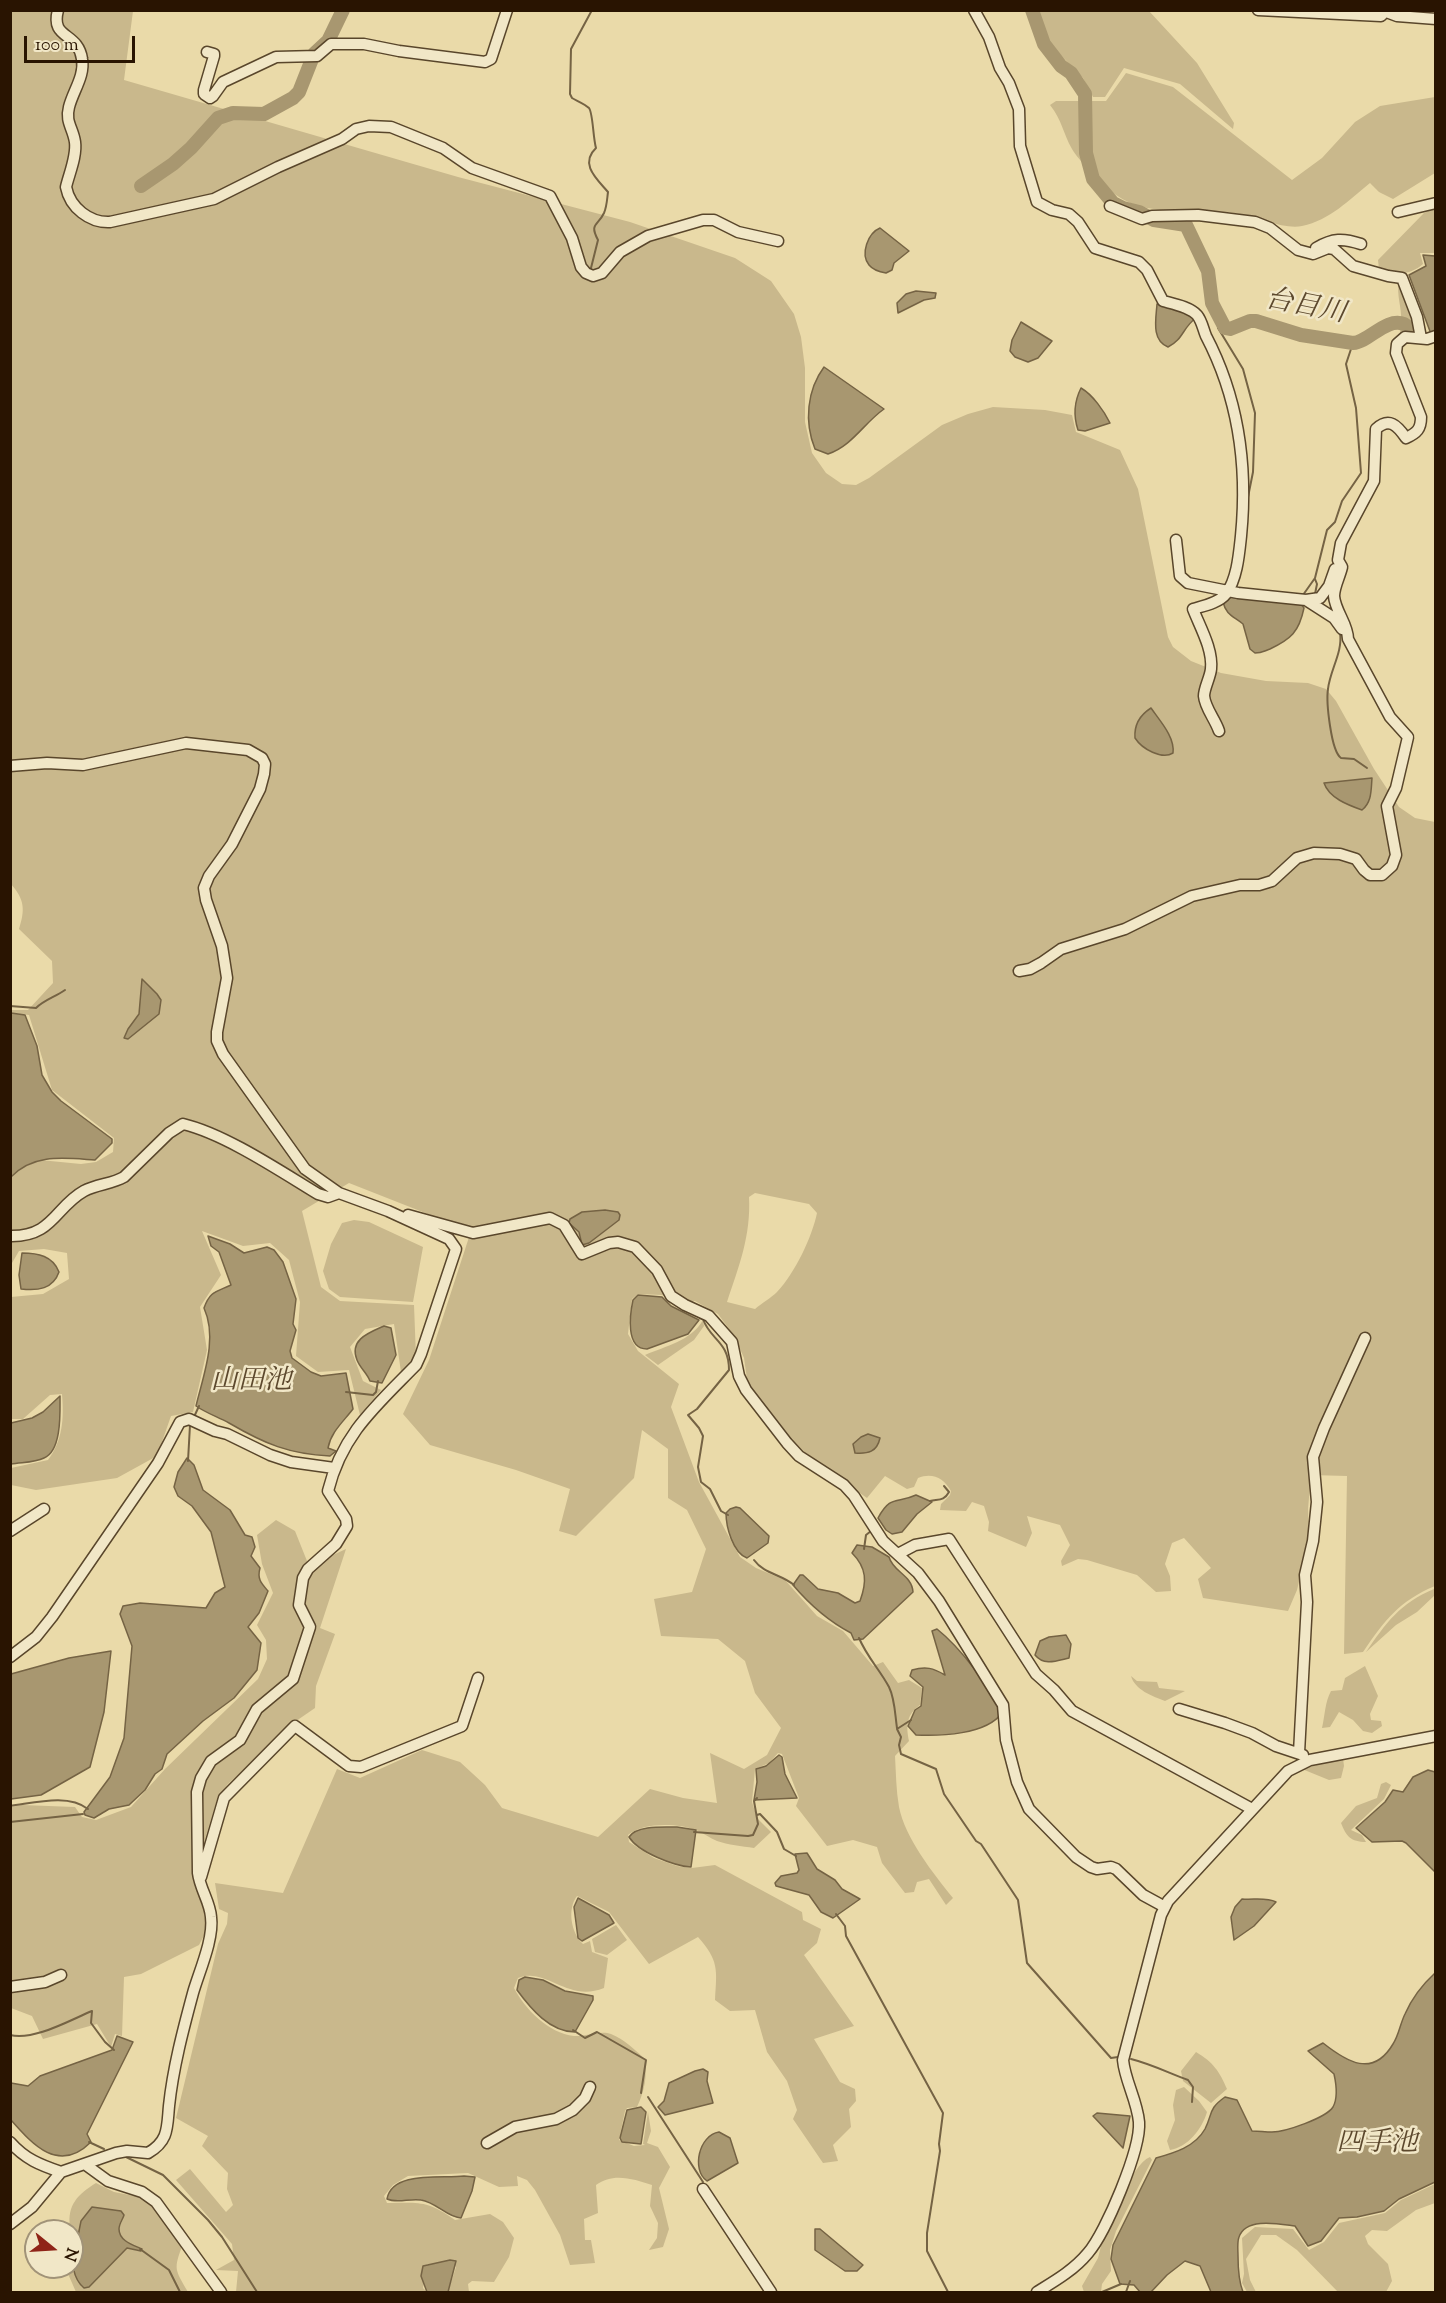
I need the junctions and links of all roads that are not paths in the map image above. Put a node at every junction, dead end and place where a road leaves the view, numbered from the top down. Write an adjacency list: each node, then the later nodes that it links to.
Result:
1 (58, 10): 11 (street)
2 (507, 10): 7 (street)
3 (974, 10): 18 (street)
4 (1258, 10): 5 (street)
5 (1383, 11): 6 (street)
6 (1436, 19)
7 (207, 52)
8 (1436, 203): 10 (street)
9 (1110, 206): 12 (street)
10 (1398, 212)
11 (778, 241)
12 (1290, 244): 13 (street); 15 (street)
13 (1361, 244)
14 (1436, 336): 15 (street)
15 (1421, 338): 17 (street)
16 (1176, 540): 18 (street)
17 (1338, 560): 19 (street); 20 (street)
18 (1228, 591): 19 (street); 21 (street)
19 (1312, 600): 20 (street)
20 (1348, 639): 23 (street)
21 (1219, 731)
22 (10, 766): 24 (street)
23 (1019, 971)
24 (339, 1193): 25 (street); 26 (street)
25 (388, 1211): 28 (street); 31 (street)
26 (10, 1236)
27 (1365, 1338): 36 (street)
28 (334, 1468): 32 (street); 39 (street)
29 (44, 1509): 30 (street)
30 (10, 1531)
31 (898, 1554): 38 (street); 40 (street)
32 (10, 1657)
33 (478, 1678): 39 (street)
34 (1179, 1709): 36 (street)
35 (1436, 1736): 37 (street)
36 (1299, 1753): 37 (street)
37 (1310, 1760): 38 (street)
38 (1252, 1809): 40 (street)
39 (199, 1883): 46 (street)
40 (1165, 1906): 52 (street)
41 (61, 1975): 42 (street)
42 (10, 1987)
43 (590, 2087): 45 (street)
44 (10, 2142): 47 (street)
45 (487, 2144)
46 (86, 2165): 47 (street); 50 (street)
47 (61, 2172): 49 (street)
48 (703, 2189): 51 (street)
49 (10, 2224)
50 (221, 2292)
51 (771, 2292)
52 (1037, 2292)

